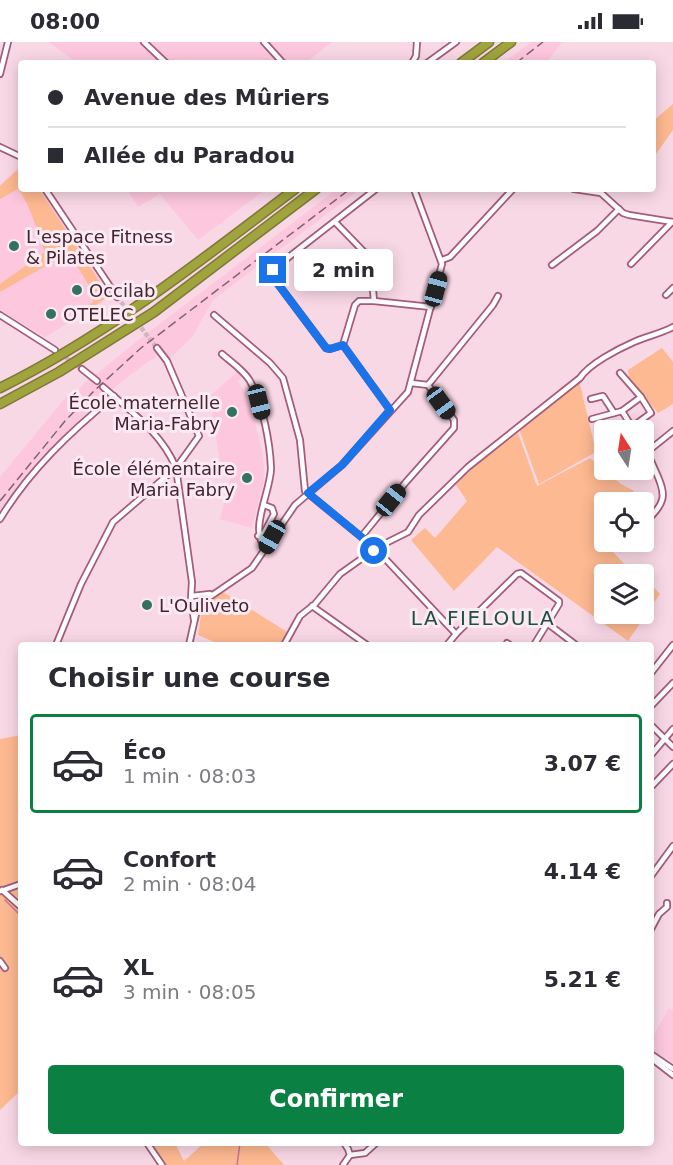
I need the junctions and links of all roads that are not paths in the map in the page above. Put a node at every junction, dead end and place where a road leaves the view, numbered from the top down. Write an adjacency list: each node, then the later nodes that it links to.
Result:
1 (8, 42): 14 (street)
2 (144, 42): 8 (street)
3 (264, 42): 9 (street)
4 (456, 42): 11 (street)
5 (489, 42): 12 (highway)
6 (511, 42): 13 (highway)
7 (415, 43): 10 (street)
8 (163, 60)
9 (280, 60)
10 (414, 60)
11 (432, 60)
12 (465, 60)
13 (487, 60)
14 (0, 74)
15 (0, 147): 16 (street)
16 (18, 156)
17 (47, 192): 33 (street)
18 (291, 192): 49 (highway)
19 (312, 192): 53 (highway)
20 (372, 192): 25 (street)
21 (415, 192): 27 (street)
22 (510, 192): 27 (street)
23 (594, 192): 24 (street)
24 (619, 209): 26 (street); 29 (street)
25 (335, 222): 34 (street); 39 (street)
26 (672, 222): 28 (street)
27 (442, 260): 35 (street)
28 (631, 264)
29 (552, 265)
30 (673, 288): 31 (street)
31 (666, 295)
32 (498, 296): 47 (street)
33 (117, 297)
34 (374, 301): 35 (street); 39 (street)
35 (431, 307): 46 (street)
36 (0, 315): 41 (street)
37 (214, 315): 64 (street)
38 (673, 327): 71 (street)
39 (343, 345): 54 (street)
40 (157, 348): 62 (street)
41 (55, 350)
42 (222, 354): 65 (street)
43 (82, 369): 45 (street)
44 (620, 373): 51 (street)
45 (97, 381)
46 (411, 382): 47 (street); 54 (street)
47 (428, 385): 69 (street)
48 (103, 387): 50 (street)
49 (0, 388)
50 (114, 396): 62 (street); 67 (street)
51 (641, 397): 55 (street); 59 (street)
52 (591, 399): 56 (street)
53 (0, 404)
54 (390, 410): 64 (street)
55 (622, 411): 56 (street); 58 (street)
56 (614, 413): 57 (street)
57 (592, 419)
58 (627, 420)
59 (643, 420)
60 (673, 431): 61 (street)
61 (654, 445)
62 (176, 468): 73 (street); 80 (street)
63 (654, 471): 66 (street)
64 (308, 493): 69 (street); 70 (street)
65 (264, 505): 68 (street); 68 (street)
66 (654, 513)
67 (0, 519)
68 (258, 536): 70 (street)
69 (362, 536): 71 (street)
70 (266, 548): 72 (street)
71 (376, 549): 76 (street); 79 (street)
72 (212, 594): 73 (street); 75 (street)
73 (196, 595): 74 (street); 75 (street)
74 (192, 603): 75 (street); 77 (street)
75 (200, 604): 77 (street)
76 (312, 606): 82 (street); 83 (street)
77 (194, 620): 81 (street)
78 (547, 623): 79 (street); 85 (street); 86 (street)
79 (456, 634): 84 (street)
80 (57, 642)
81 (190, 642)
82 (286, 642)
83 (363, 642)
84 (449, 642)
85 (536, 642)
86 (572, 642)
87 (673, 645): 88 (street)
88 (654, 669)
89 (673, 682): 90 (street)
90 (654, 703)
91 (654, 728): 93 (street)
92 (673, 729): 93 (street)
93 (665, 737): 94 (street); 95 (street)
94 (673, 747)
95 (654, 750)
96 (673, 764): 97 (street)
97 (654, 784)
98 (673, 846): 99 (street)
99 (654, 872)
100 (18, 885): 101 (street)
101 (1, 890): 103 (street)
102 (667, 903): 104 (street)
103 (18, 904)
104 (654, 923)
105 (0, 961): 106 (street)
106 (5, 969)
107 (654, 1058): 109 (street)
108 (654, 1059): 110 (street)
109 (673, 1069)
110 (673, 1075)
111 (149, 1146): 115 (street)
112 (346, 1146): 114 (street)
113 (373, 1146): 114 (street)
114 (350, 1155): 116 (street)
115 (162, 1165)
116 (343, 1165)

